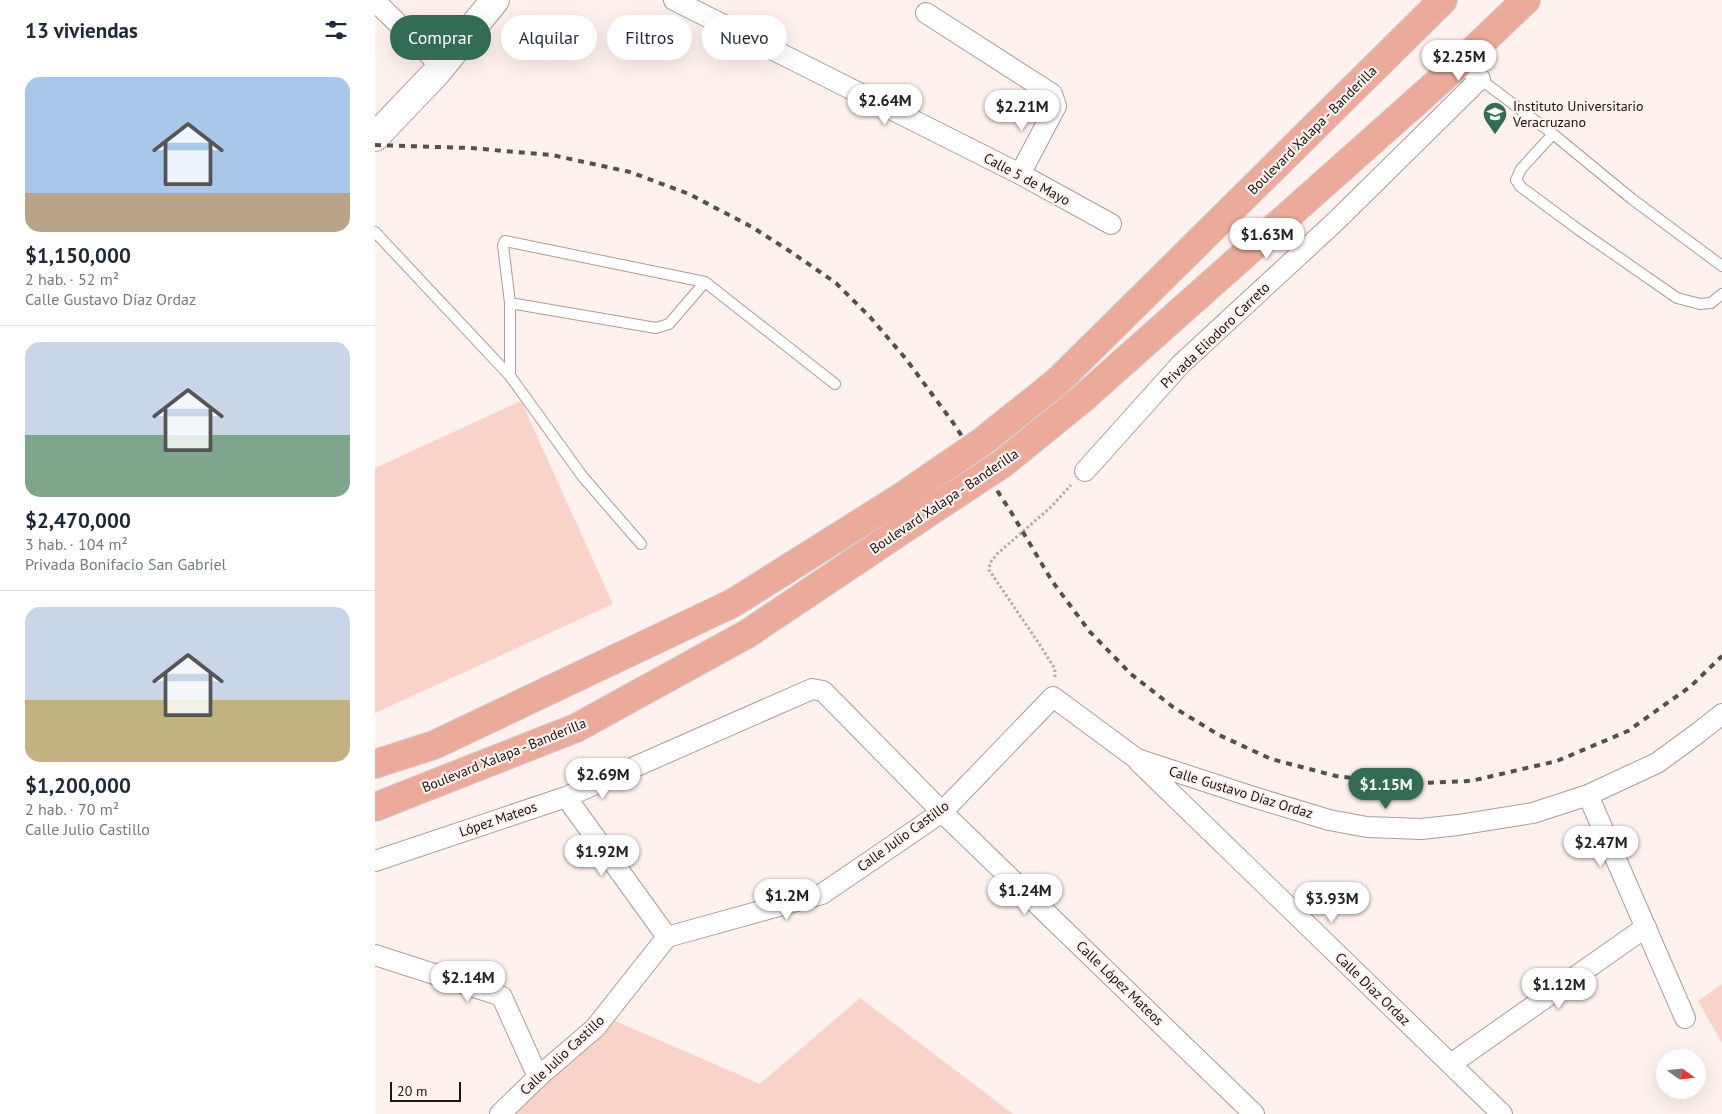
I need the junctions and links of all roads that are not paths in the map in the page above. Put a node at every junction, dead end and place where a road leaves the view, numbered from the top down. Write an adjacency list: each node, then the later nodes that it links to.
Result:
1 (495, 0): 7 (main road)
2 (674, 0): 11 (street, Calle 5 de Mayo)
3 (1443, 0): 26 (highway, Boulevard Xalapa - Banderilla, bridge)
4 (1526, 0): 8 (highway, Boulevard Xalapa - Banderilla)
5 (375, 1): 7 (street)
6 (926, 13): 11 (street)
7 (441, 66): 10 (main road)
8 (1471, 70): 9 (lane); 20 (street, Privada Eliodoro Carreto); 29 (highway, Boulevard Xalapa - Banderilla, bridge)
9 (1553, 134): 14 (lane); 16 (lane)
10 (376, 137)
11 (1019, 174): 12 (street, Calle 5 de Mayo)
12 (1111, 224)
13 (375, 232): 18 (lane)
14 (1722, 266)
15 (705, 282): 17 (lane); 17 (lane); 19 (lane)
16 (1722, 294)
17 (510, 303): 18 (lane)
18 (510, 376): 21 (lane)
19 (835, 384)
20 (1085, 471)
21 (641, 544)
22 (812, 689): 28 (street, López Mateos); 30 (street, Calle López Mateos)
23 (1053, 697): 25 (street, Calle Gustavo Díaz Ordaz); 30 (street, Calle Julio Castillo)
24 (1722, 714): 27 (street, Calle Gustavo Díaz Ordaz)
25 (1137, 759): 27 (street, Calle Gustavo Díaz Ordaz); 36 (street, Calle Díaz Ordaz)
26 (375, 764)
27 (1588, 795): 32 (street)
28 (566, 797): 31 (street, López Mateos); 33 (street)
29 (375, 807)
30 (942, 812): 33 (street, Calle Julio Castillo); 39 (street, Calle López Mateos)
31 (375, 861)
32 (1646, 927): 35 (street); 36 (street)
33 (667, 937): 37 (street, Calle Julio Castillo)
34 (375, 955): 37 (street)
35 (1685, 1018)
36 (1451, 1064): 40 (street, Calle Díaz Ordaz)
37 (538, 1077): 38 (street, Calle Julio Castillo)
38 (500, 1114)
39 (1254, 1114)
40 (1502, 1114)

